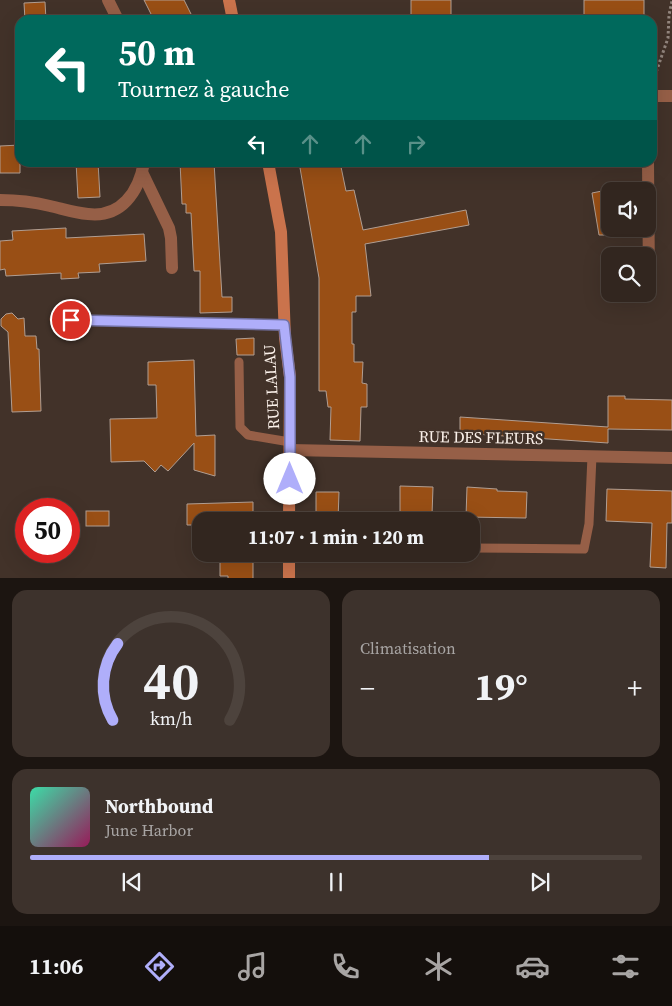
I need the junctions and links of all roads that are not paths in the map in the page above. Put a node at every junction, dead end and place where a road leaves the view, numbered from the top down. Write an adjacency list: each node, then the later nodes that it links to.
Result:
1 (108, 0): 3 (street)
2 (229, 0): 4 (main road)
3 (116, 15)
4 (232, 15)
5 (657, 96): 6 (street)
6 (672, 96)
7 (143, 167): 10 (street); 12 (street)
8 (269, 167): 14 (main road, RUE LALAU)
9 (648, 167): 11 (street)
10 (0, 200)
11 (649, 247)
12 (172, 268)
13 (54, 319): 14 (lane)
14 (284, 325): 16 (main road, RUE LALAU)
15 (240, 362): 16 (lane)
16 (290, 446): 17 (street, RUE DES FLEURS); 19 (main road, RUE LALAU)
17 (592, 456): 18 (street, RUE DES FLEURS); 20 (lane)
18 (672, 458)
19 (289, 512)
20 (480, 548)
21 (289, 562): 22 (main road)
22 (289, 578)

